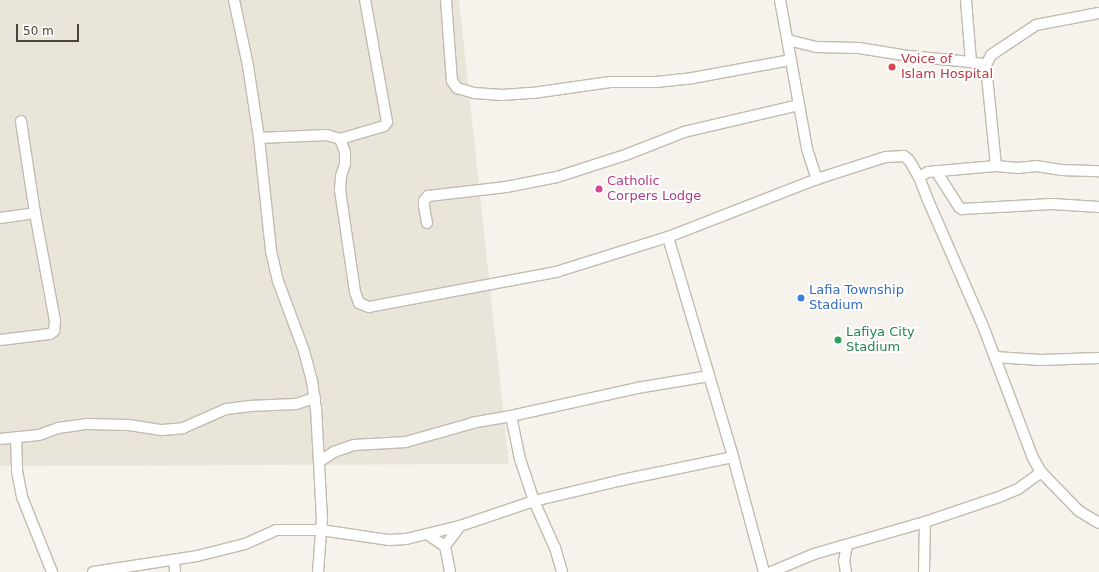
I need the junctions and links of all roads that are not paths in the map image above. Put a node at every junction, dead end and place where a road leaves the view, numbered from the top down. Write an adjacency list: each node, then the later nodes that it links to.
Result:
1 (234, 0): 13 (street)
2 (365, 0): 14 (street)
3 (446, 0): 8 (street)
4 (780, 0): 7 (street)
5 (966, 0): 9 (street)
6 (1099, 13): 10 (street)
7 (788, 40): 8 (street); 9 (street)
8 (791, 60): 11 (street)
9 (971, 62): 10 (street)
10 (986, 65): 15 (street)
11 (799, 105): 19 (street); 23 (street)
12 (21, 121): 21 (street)
13 (259, 138): 14 (street); 29 (street)
14 (340, 138): 24 (street)
15 (996, 166): 16 (street); 17 (street)
16 (936, 171): 18 (street); 20 (street)
17 (1099, 171)
18 (919, 177): 19 (street); 26 (street)
19 (817, 179): 24 (street)
20 (1099, 207)
21 (35, 213): 22 (street); 25 (street)
22 (0, 218)
23 (427, 223)
24 (668, 237): 28 (street)
25 (0, 340)
26 (995, 357): 27 (street); 35 (street)
27 (1099, 358)
28 (709, 376): 30 (street); 33 (street)
29 (315, 398): 31 (street); 34 (street)
30 (511, 416): 34 (street); 36 (street)
31 (16, 438): 32 (street); 47 (street)
32 (0, 439)
33 (733, 457): 36 (street); 53 (street)
34 (320, 461): 40 (street)
35 (1041, 472): 37 (street); 38 (street)
36 (534, 501): 39 (street); 52 (street)
37 (926, 522): 43 (street); 56 (street)
38 (1099, 523)
39 (460, 526): 41 (street); 42 (street)
40 (321, 530): 41 (street); 45 (street); 50 (street)
41 (427, 534): 42 (street)
42 (445, 546): 51 (street)
43 (847, 546): 44 (street); 46 (street)
44 (832, 550): 46 (street); 54 (street)
45 (174, 560): 48 (street); 49 (street)
46 (844, 561): 55 (street)
47 (52, 572)
48 (93, 572)
49 (175, 572)
50 (318, 572)
51 (450, 572)
52 (562, 572)
53 (764, 572)
54 (771, 572)
55 (846, 572)
56 (924, 572)

